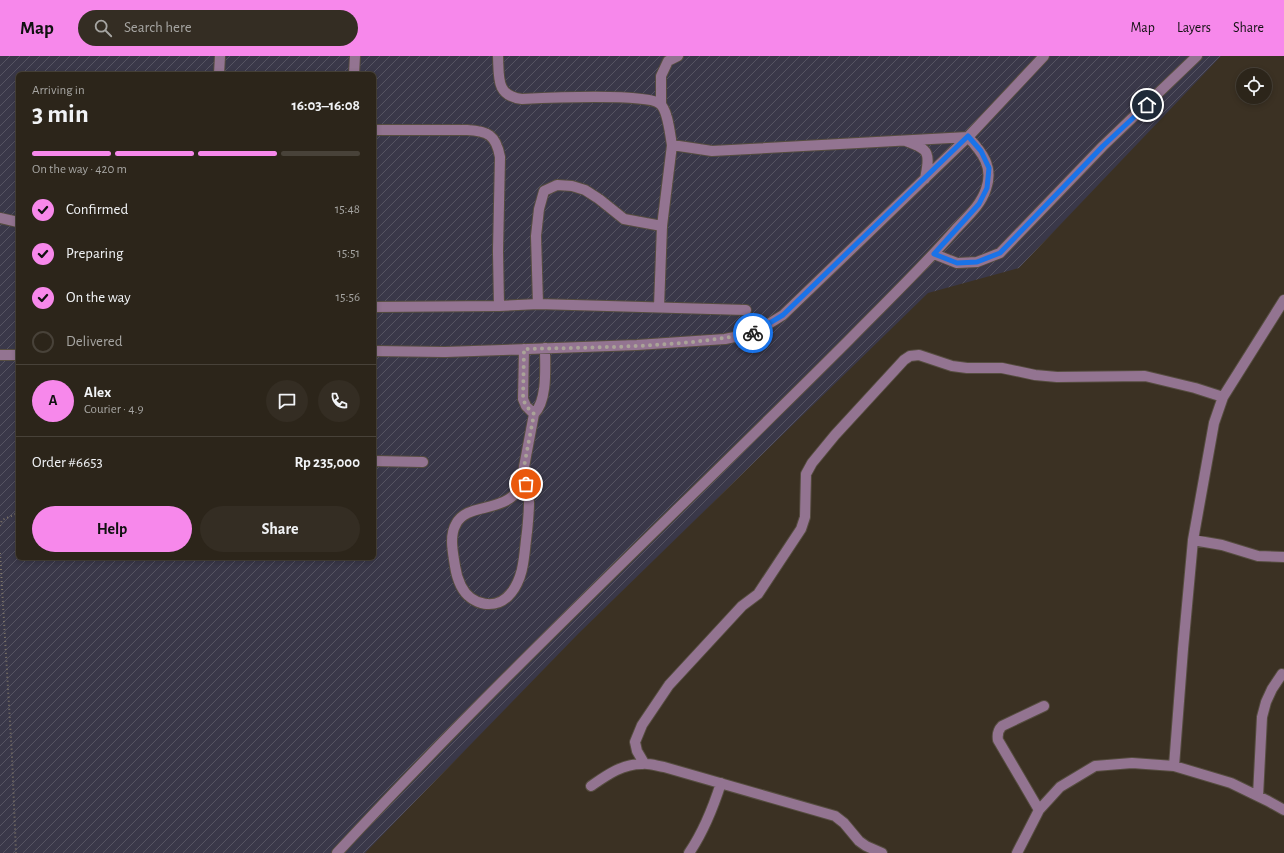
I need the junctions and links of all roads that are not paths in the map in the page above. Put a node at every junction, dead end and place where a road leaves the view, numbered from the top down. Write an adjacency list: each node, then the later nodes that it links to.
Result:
1 (220, 56): 7 (street)
2 (355, 56): 8 (street)
3 (498, 56): 9 (street)
4 (678, 56): 9 (street)
5 (1044, 56): 11 (street)
6 (1198, 56): 18 (street)
7 (219, 72)
8 (354, 72)
9 (661, 104): 13 (street)
10 (376, 130): 21 (street)
11 (968, 136): 12 (street); 14 (street); 18 (street)
12 (906, 141): 13 (street); 14 (street)
13 (672, 145): 17 (street)
14 (925, 179): 25 (street)
15 (0, 218): 16 (street)
16 (16, 222)
17 (662, 226): 20 (street); 23 (street)
18 (934, 254): 46 (street)
19 (1284, 300): 30 (street)
20 (538, 304): 21 (street); 23 (street)
21 (499, 306): 22 (street)
22 (376, 307)
23 (659, 308): 24 (street)
24 (746, 310)
25 (545, 348): 26 (street); 31 (street)
26 (524, 349): 27 (street); 31 (street)
27 (376, 351)
28 (0, 355): 29 (street)
29 (16, 355)
30 (1223, 397): 35 (street); 39 (street)
31 (534, 414): 34 (street)
32 (376, 461): 33 (street)
33 (423, 462)
34 (523, 472): 34 (street)
35 (1193, 540): 36 (street); 40 (street)
36 (1284, 557)
37 (1282, 674): 43 (street)
38 (1044, 706): 44 (street)
39 (644, 764): 41 (street); 42 (street)
40 (1174, 766): 43 (street); 44 (street)
41 (721, 783): 47 (street); 48 (street)
42 (591, 786)
43 (1258, 796): 45 (street)
44 (1039, 810): 49 (street)
45 (1284, 810)
46 (337, 853)
47 (689, 853)
48 (882, 853)
49 (1017, 853)

